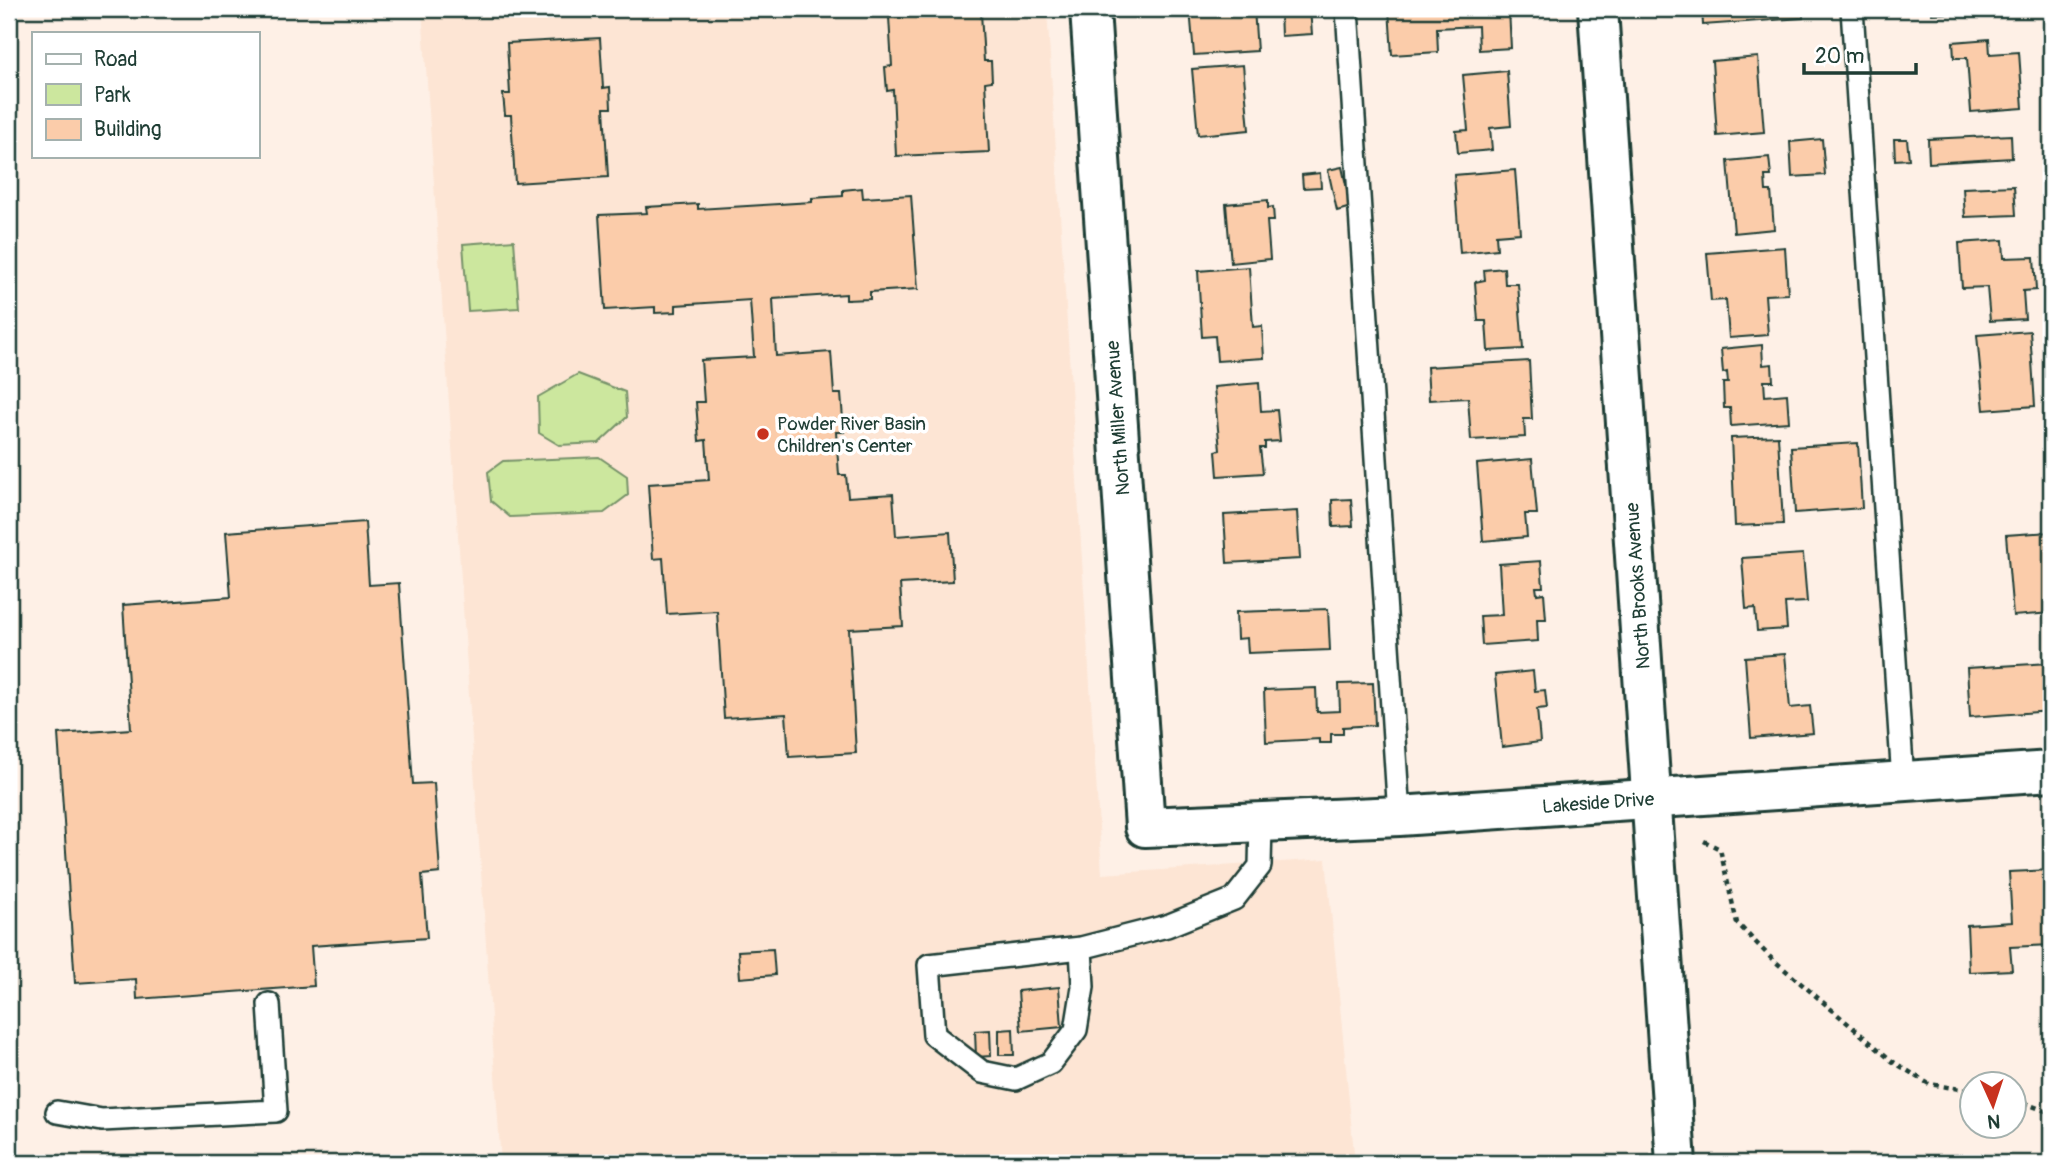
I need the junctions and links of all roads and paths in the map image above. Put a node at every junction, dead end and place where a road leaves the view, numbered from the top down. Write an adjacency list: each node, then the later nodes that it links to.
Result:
1 (1090, 9): 10 (street, North Miller Avenue)
2 (1347, 9): 8 (lane)
3 (1598, 9): 7 (street, North Brooks Avenue)
4 (1852, 9): 6 (lane)
5 (2051, 771): 6 (street, Lakeside Drive)
6 (1903, 781): 7 (street, Lakeside Drive)
7 (1651, 799): 8 (street, Lakeside Drive); 18 (street, North Brooks Avenue)
8 (1399, 816): 9 (street, Lakeside Drive)
9 (1261, 822): 10 (street, Lakeside Drive); 12 (lane)
10 (1144, 827)
11 (1704, 841): 14 (path)
12 (1081, 948): 12 (lane)
13 (269, 1004): 16 (lane)
14 (1958, 1089)
15 (2028, 1104): 17 (path)
16 (57, 1112)
17 (2051, 1113)
18 (1676, 1163)

